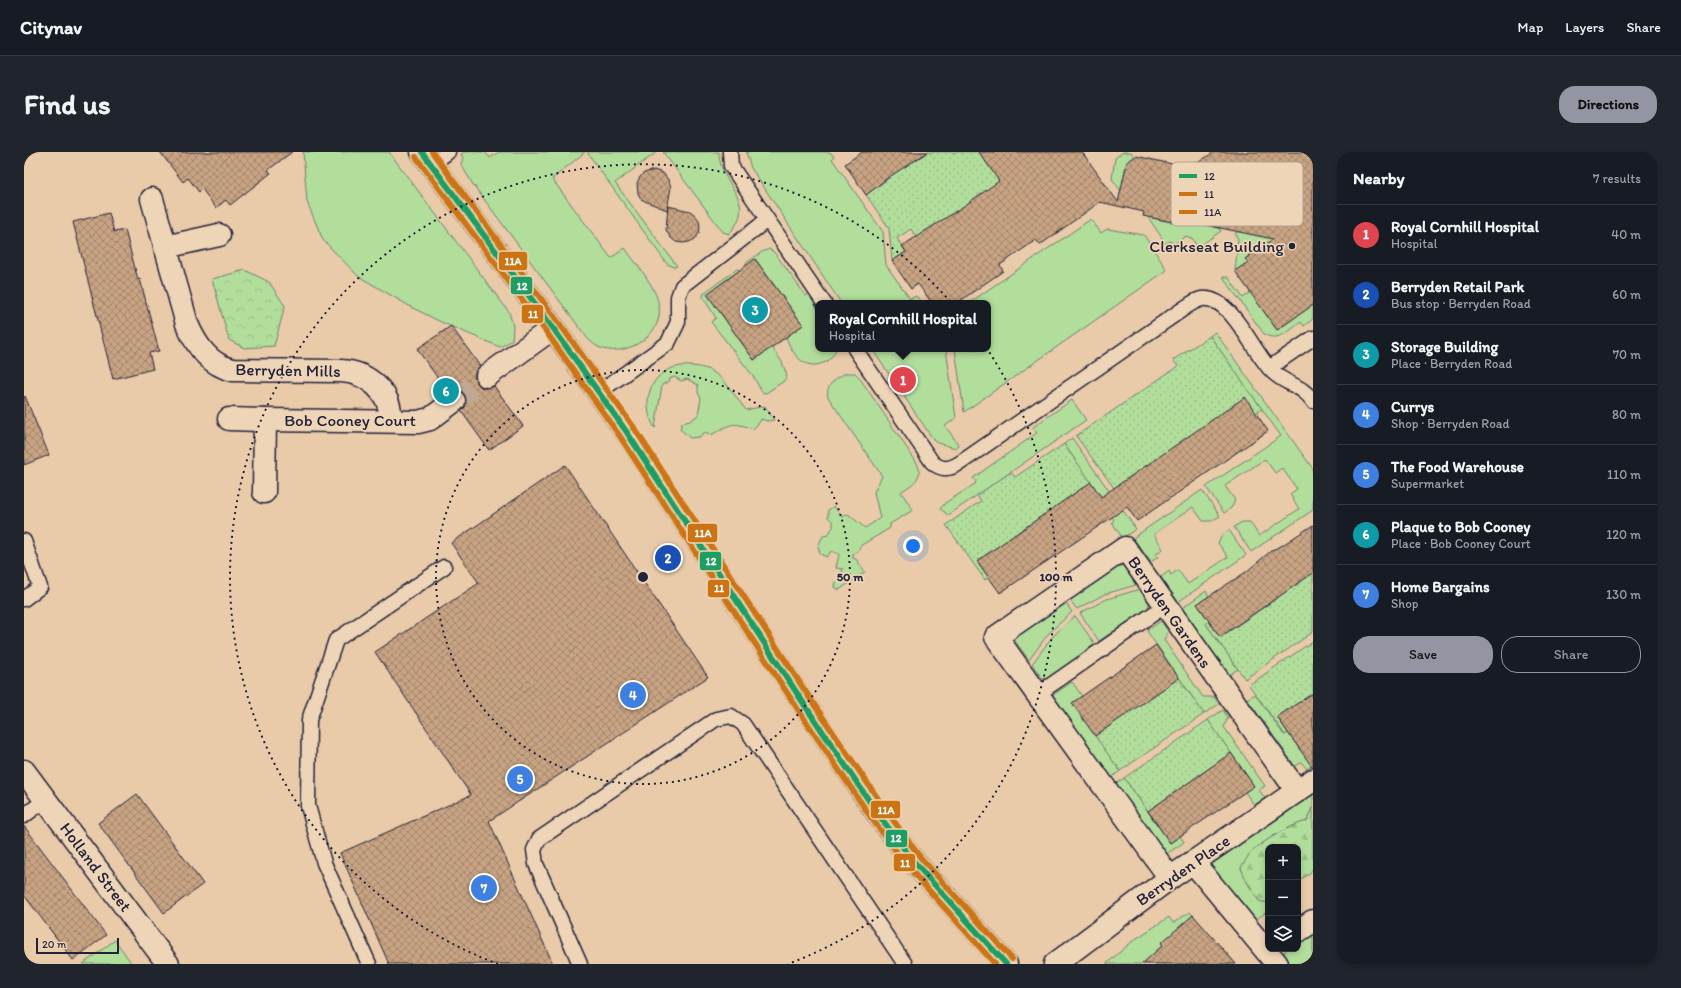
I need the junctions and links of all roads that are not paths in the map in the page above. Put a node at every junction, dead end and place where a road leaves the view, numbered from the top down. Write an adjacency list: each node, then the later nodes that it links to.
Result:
1 (448, 152): 3 (lane)
2 (730, 152): 5 (lane)
3 (426, 158): 9 (street)
4 (152, 199): 7 (street, Berryden Mills)
5 (767, 220): 8 (lane); 14 (lane)
6 (219, 234): 7 (street)
7 (165, 246): 19 (street, Berryden Mills)
8 (822, 300)
9 (553, 328): 13 (street); 14 (street)
10 (1313, 338): 12 (lane)
11 (857, 352): 12 (lane)
12 (1269, 368): 15 (lane)
13 (487, 376)
14 (599, 392): 39 (street)
15 (1313, 401)
16 (454, 402): 19 (street, Bob Cooney Court)
17 (229, 419): 18 (street, Bob Cooney Court)
18 (264, 420): 19 (street, Bob Cooney Court); 20 (street, Bob Cooney Court)
19 (390, 422)
20 (264, 492)
21 (24, 541): 23 (lane)
22 (444, 568): 36 (lane)
23 (24, 599)
24 (1166, 605): 25 (lane); 25 (street, Berryden Gardens); 27 (street, Berryden Gardens)
25 (1038, 694): 31 (street, Berryden Gardens)
26 (24, 771): 28 (street, Holland Street)
27 (1305, 786): 30 (street, Berryden Place)
28 (46, 800): 29 (lane); 35 (street, Holland Street)
29 (24, 816)
30 (1193, 862): 31 (street, Berryden Place); 34 (street)
31 (1170, 878): 40 (street, Berryden Place)
32 (1313, 921): 33 (street)
33 (1301, 930)
34 (1273, 956)
35 (168, 964)
36 (369, 964)
37 (580, 964): 38 (lane)
38 (906, 964)
39 (1006, 964)
40 (1055, 964)

